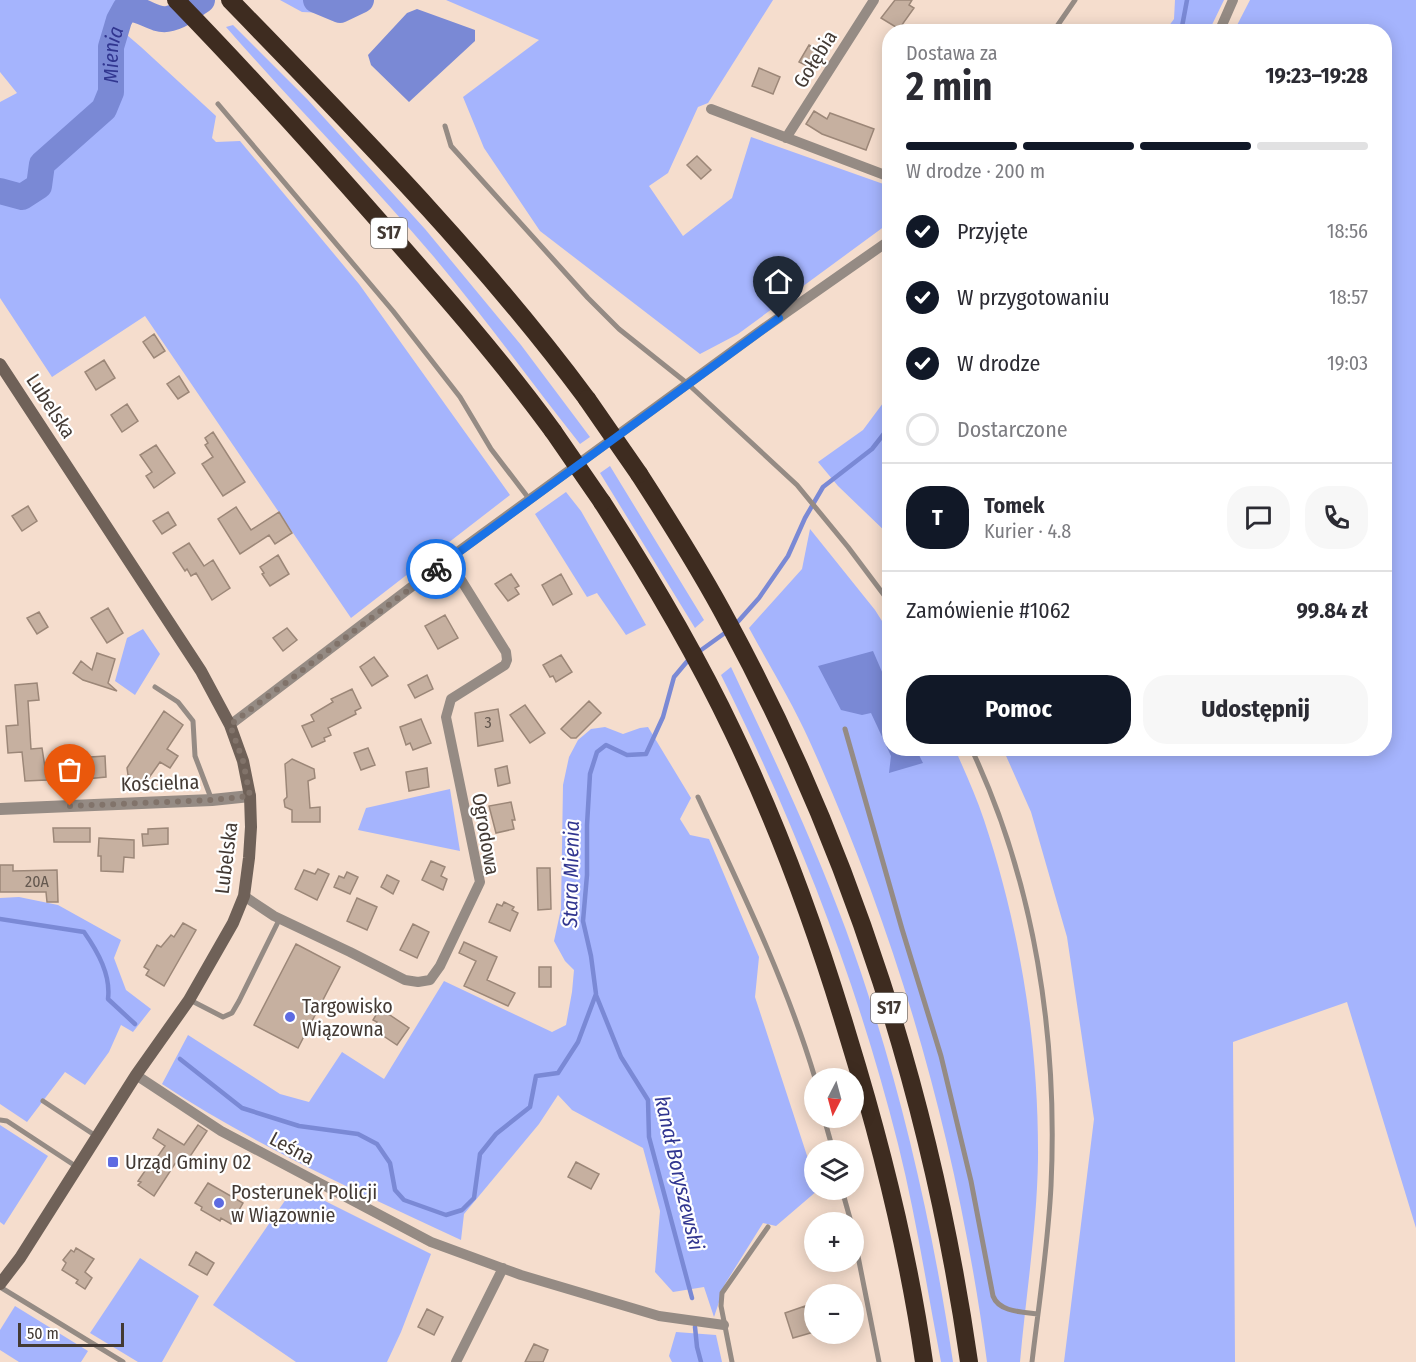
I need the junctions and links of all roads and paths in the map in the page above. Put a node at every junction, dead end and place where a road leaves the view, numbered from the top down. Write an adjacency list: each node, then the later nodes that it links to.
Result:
1 (176, 0): 46 (highway, S17, bridge)
2 (230, 0): 47 (highway, S17, bridge)
3 (874, 0): 11 (street, Gołębia)
4 (1075, 0): 6 (lane)
5 (1233, 0): 7 (street)
6 (1058, 24)
7 (1222, 24)
8 (218, 104): 16 (lane)
9 (711, 109): 11 (street)
10 (445, 126): 15 (lane)
11 (786, 138): 12 (street)
12 (882, 174)
13 (882, 246): 15 (street)
14 (0, 364): 20 (main road, Lubelska)
15 (688, 384): 16 (street); 18 (lane)
16 (530, 500): 17 (street)
17 (448, 559): 20 (street); 28 (street, Ogrodowa)
18 (882, 592)
19 (155, 687): 25 (lane)
20 (230, 725): 23 (main road, Lubelska)
21 (845, 729): 40 (lane)
22 (975, 756): 40 (lane)
23 (250, 796): 25 (street, Kościelna); 27 (main road, Lubelska)
24 (698, 797): 30 (lane)
25 (212, 800): 26 (street, Kościelna)
26 (0, 809)
27 (244, 896): 28 (street, Ogrodowa); 29 (main road, Lubelska)
28 (280, 918): 29 (lane)
29 (189, 1000): 31 (main road, Lubelska)
30 (811, 1068)
31 (136, 1076): 34 (main road, Lubelska); 37 (street, Leśna)
32 (43, 1101): 34 (lane)
33 (0, 1120): 35 (lane)
34 (98, 1137): 35 (main road, Lubelska)
35 (78, 1168): 39 (main road, Lubelska)
36 (768, 1227): 41 (lane)
37 (503, 1268): 41 (street, Leśna); 43 (street)
38 (861, 1272): 45 (lane)
39 (0, 1286): 42 (lane)
40 (1038, 1314): 48 (lane)
41 (724, 1325): 44 (lane)
42 (123, 1362)
43 (456, 1362)
44 (732, 1362)
45 (879, 1362)
46 (924, 1362)
47 (969, 1362)
48 (1032, 1362)

